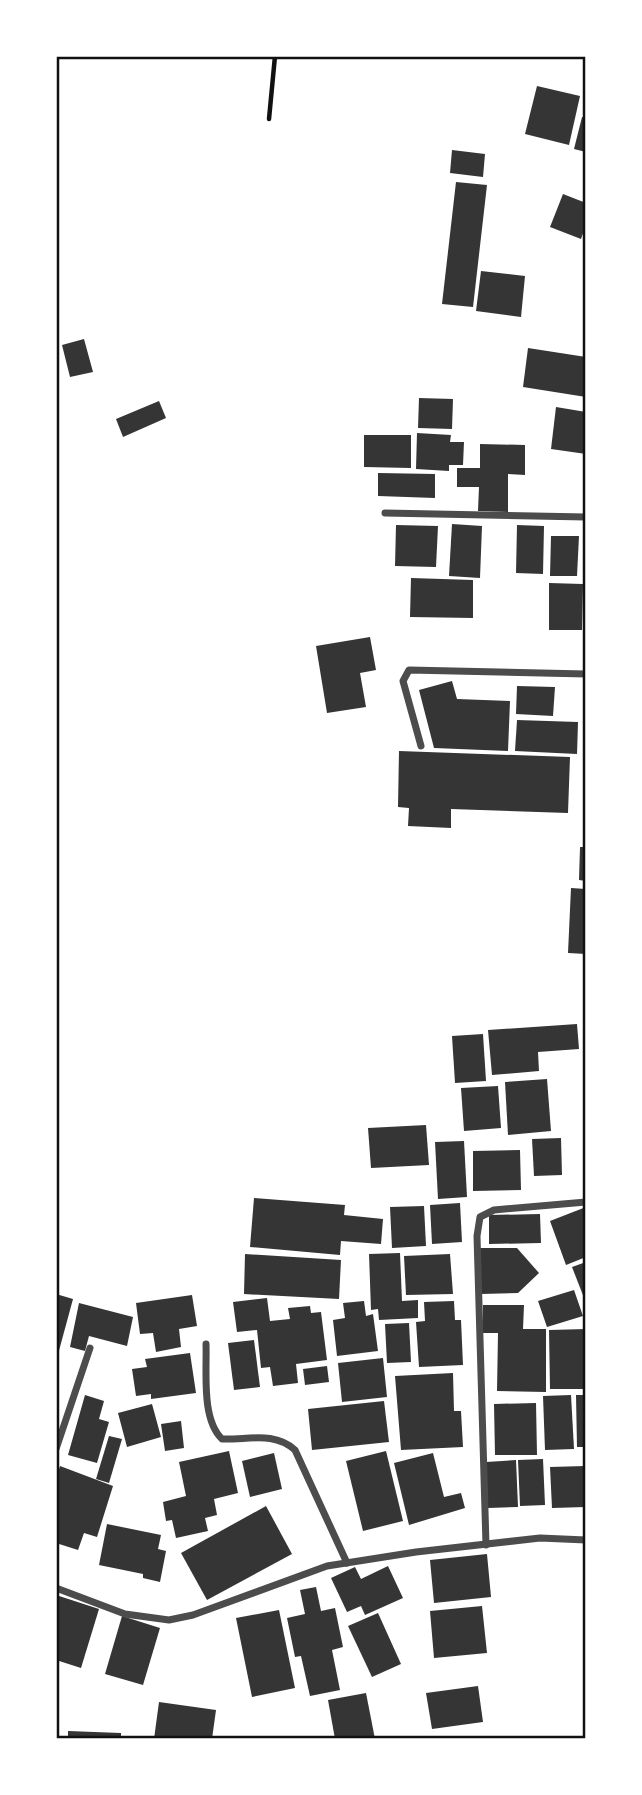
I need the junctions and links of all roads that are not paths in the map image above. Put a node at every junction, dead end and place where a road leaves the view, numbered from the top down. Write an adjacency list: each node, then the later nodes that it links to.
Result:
1 (385, 513): 2 (street)
2 (586, 517)
3 (586, 674): 4 (street)
4 (421, 746)
5 (586, 1202): 10 (street)
6 (206, 1344): 11 (street)
7 (90, 1349): 8 (street)
8 (56, 1449)
9 (586, 1540): 10 (street)
10 (486, 1545): 11 (street)
11 (347, 1563): 12 (street)
12 (56, 1588)

